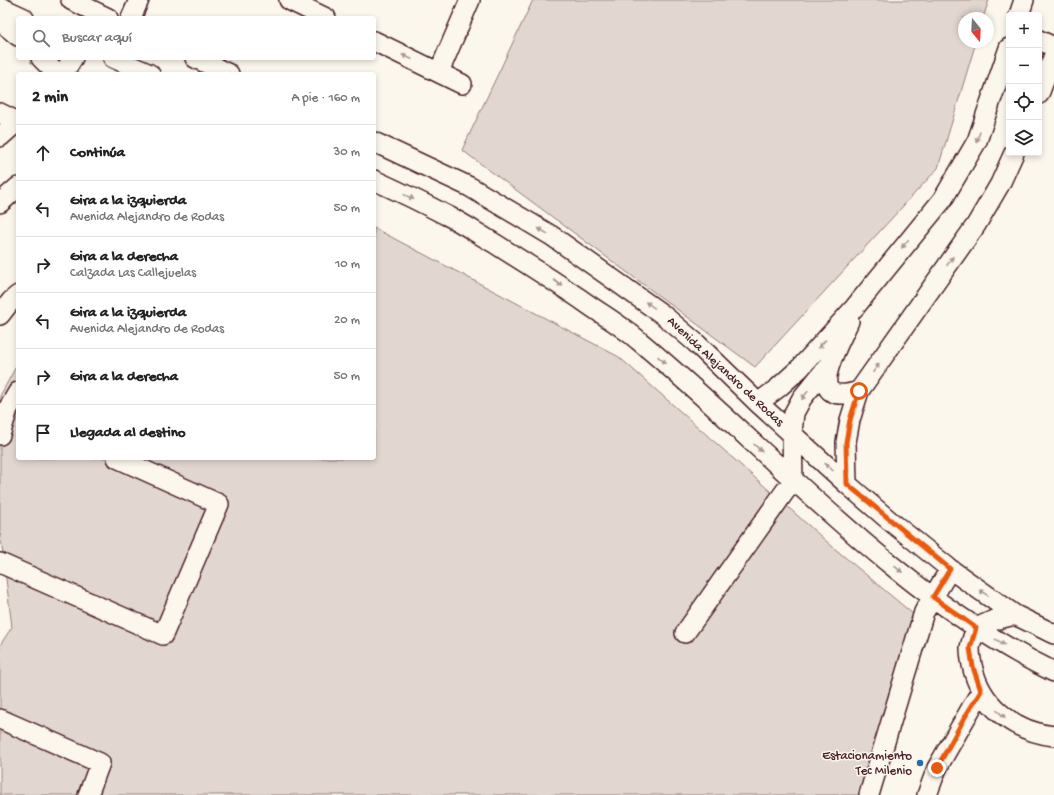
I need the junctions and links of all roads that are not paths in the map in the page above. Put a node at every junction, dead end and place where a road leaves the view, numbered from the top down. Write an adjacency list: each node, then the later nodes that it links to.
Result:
1 (71, 0): 11 (street)
2 (139, 0): 12 (street)
3 (288, 0): 7 (street)
4 (470, 0): 28 (street)
5 (1024, 0): 9 (street)
6 (1036, 0): 10 (street)
7 (309, 4): 13 (street)
8 (0, 7): 14 (street)
9 (1020, 12)
10 (1034, 12)
11 (104, 13)
12 (132, 16)
13 (324, 16)
14 (14, 27)
15 (1042, 41): 17 (street)
16 (376, 42): 28 (street, one-way to 16)
17 (1054, 47)
18 (1054, 55): 29 (street)
19 (1006, 57): 33 (street)
20 (46, 60): 24 (street)
21 (113, 60): 25 (street)
22 (118, 60): 26 (street)
23 (199, 60): 27 (street)
24 (63, 66)
25 (109, 72)
26 (146, 72)
27 (225, 72)
28 (439, 72): 30 (street)
29 (1042, 78)
30 (462, 84)
31 (1008, 84): 33 (street)
32 (0, 113): 34 (street)
33 (986, 115): 43 (street, one-way to 43)
34 (16, 121)
35 (16, 124): 36 (street)
36 (0, 137)
37 (376, 143): 48 (street, Avenida Alejandro de Rodas, one-way to 37)
38 (1013, 156): 46 (street, one-way to 38)
39 (376, 181): 53 (street, one-way to 53)
40 (16, 189): 41 (street)
41 (0, 203)
42 (16, 296): 44 (street)
43 (855, 307): 45 (street); 48 (street, one-way to 48)
44 (0, 315)
45 (829, 365): 46 (street); 50 (street, one-way to 50)
46 (859, 391): 54 (street)
47 (16, 400): 49 (street)
48 (758, 403): 50 (street, Avenida Alejandro de Rodas)
49 (13, 411): 51 (street)
50 (792, 433): 53 (street); 54 (street, Avenida Alejandro de Rodas, one-way to 50)
51 (0, 435)
52 (121, 460): 55 (street)
53 (793, 480): 57 (street, one-way to 57); 60 (street)
54 (847, 484): 56 (street, Avenida Alejandro de Rodas)
55 (0, 563)
56 (950, 569): 57 (street); 58 (street, Avenida Alejandro de Rodas, one-way to 56)
57 (933, 597): 59 (street); 67 (street)
58 (1015, 615): 59 (street); 61 (street, Avenida Alejandro de Rodas)
59 (976, 628): 62 (street, one-way to 62); 63 (street)
60 (685, 633)
61 (1054, 634)
62 (1054, 672)
63 (981, 691): 65 (street, one-way to 65); 68 (street)
64 (0, 719): 66 (street)
65 (1054, 736)
66 (88, 795)
67 (869, 795)
68 (927, 795)

